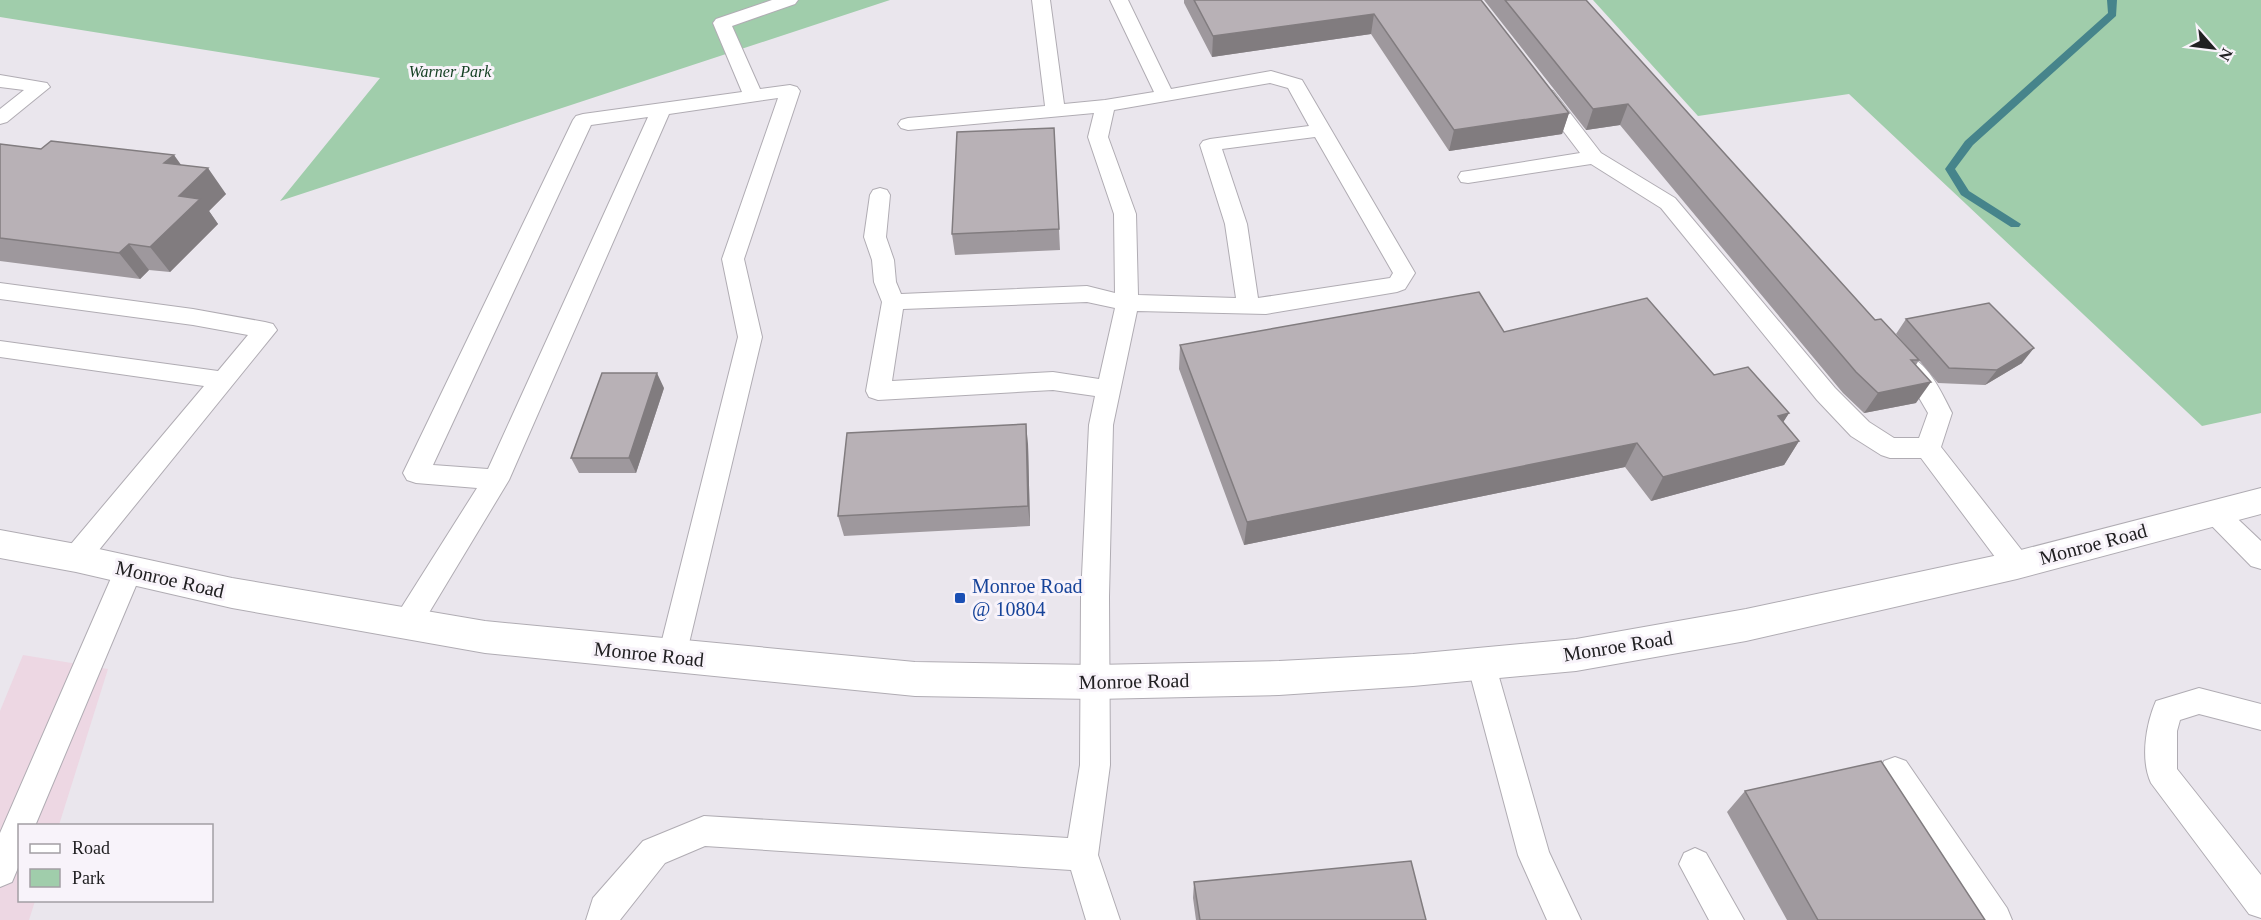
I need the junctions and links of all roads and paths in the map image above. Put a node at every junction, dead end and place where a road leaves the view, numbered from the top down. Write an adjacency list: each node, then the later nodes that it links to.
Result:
1 (789, 0): 6 (lane)
2 (1041, 0): 10 (lane)
3 (1119, 0): 7 (lane)
4 (0, 81): 11 (lane)
5 (1537, 83): 14 (lane)
6 (752, 94): 9 (lane); 35 (lane)
7 (1165, 95): 8 (lane); 13 (lane)
8 (1105, 106): 10 (lane); 19 (lane)
9 (662, 108): 26 (lane); 26 (lane)
10 (1055, 111): 12 (lane)
11 (0, 118)
12 (908, 124)
13 (1322, 130): 20 (lane); 20 (lane)
14 (1594, 157): 15 (lane); 25 (lane)
15 (1468, 177)
16 (880, 195): 18 (lane)
17 (0, 291): 23 (lane)
18 (893, 302): 19 (lane); 24 (lane)
19 (1127, 303): 20 (lane); 24 (lane)
20 (1248, 305)
21 (1891, 348): 25 (lane)
22 (0, 349): 23 (lane)
23 (221, 380): 30 (lane)
24 (1109, 389): 37 (lane)
25 (1928, 448): 32 (lane)
26 (496, 480): 34 (lane)
27 (2261, 501): 28 (main road, Monroe Road)
28 (2214, 512): 31 (lane); 32 (main road, Monroe Road)
29 (0, 544): 30 (main road, Monroe Road)
30 (76, 558): 33 (main road, Monroe Road)
31 (2261, 558)
32 (2017, 565): 36 (main road, Monroe Road)
33 (129, 569): 34 (main road, Monroe Road); 40 (lane)
34 (408, 622): 35 (main road, Monroe Road)
35 (672, 656): 37 (main road, Monroe Road)
36 (1481, 663): 37 (main road, Monroe Road); 48 (lane)
37 (1095, 682): 42 (lane)
38 (2261, 717): 45 (lane)
39 (1895, 771): 50 (lane)
40 (20, 824)
41 (18, 829): 44 (lane)
42 (1082, 855): 46 (lane); 47 (lane)
43 (1695, 864): 49 (lane)
44 (0, 871)
45 (2261, 902)
46 (603, 920)
47 (1103, 920)
48 (1564, 920)
49 (1727, 920)
50 (1995, 920)

